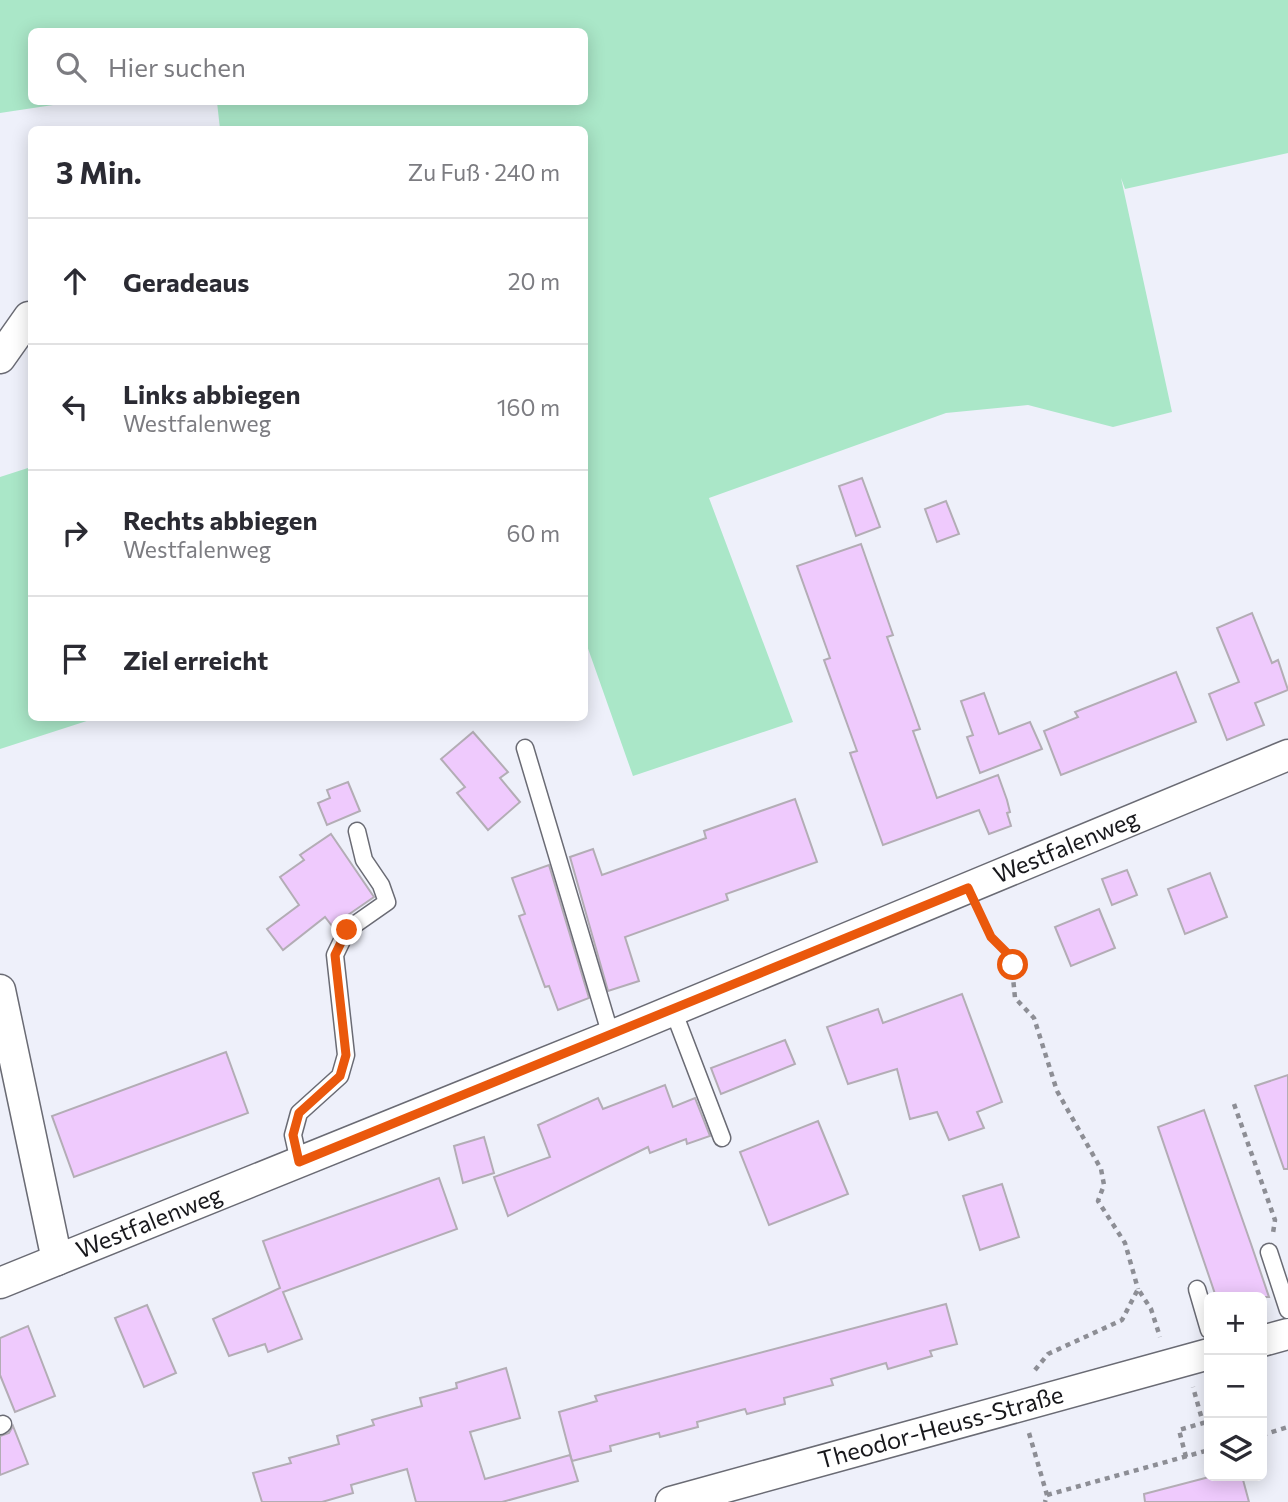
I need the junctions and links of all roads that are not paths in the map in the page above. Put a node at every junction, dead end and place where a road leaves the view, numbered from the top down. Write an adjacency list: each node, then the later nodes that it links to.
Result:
1 (28, 318): 2 (street)
2 (0, 358)
3 (525, 748): 8 (lane)
4 (1288, 755): 7 (street, Westfalenweg)
5 (358, 831): 10 (lane)
6 (0, 990): 12 (street)
7 (673, 1010): 8 (street, Westfalenweg); 9 (lane)
8 (611, 1036): 10 (street, Westfalenweg)
9 (722, 1139)
10 (299, 1162): 12 (street, Westfalenweg)
11 (1269, 1252): 15 (lane)
12 (57, 1260): 13 (street, Westfalenweg)
13 (0, 1283)
14 (1197, 1289): 16 (lane)
15 (1288, 1310)
16 (1204, 1312)
17 (1288, 1334): 18 (street)
18 (1267, 1340)
19 (1188, 1360): 20 (street, Theodor-Heuss-Straße)
20 (671, 1502)

